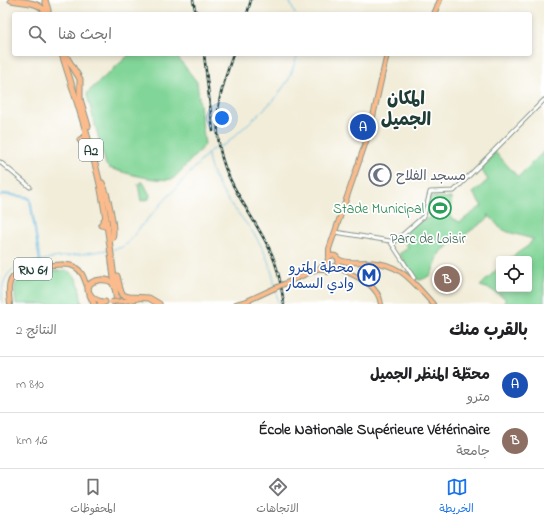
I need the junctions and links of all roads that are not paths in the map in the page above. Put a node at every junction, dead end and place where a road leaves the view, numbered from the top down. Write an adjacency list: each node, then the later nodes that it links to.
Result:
1 (11, 0): 5 (highway)
2 (45, 0): 6 (highway)
3 (48, 0): 7 (highway)
4 (440, 0): 8 (main road)
5 (47, 12)
6 (48, 12)
7 (52, 12)
8 (435, 12)
9 (65, 56): 19 (highway, A2)
10 (65, 56): 13 (highway, A2)
11 (387, 56): 17 (main road)
12 (544, 100): 18 (street)
13 (84, 124): 14 (highway, A2); 14 (highway)
14 (93, 154): 19 (highway, A2)
15 (0, 162): 16 (street)
16 (30, 187)
17 (335, 232): 18 (street); 20 (main road)
18 (392, 244): 30 (street)
19 (112, 247): 21 (highway, A2)
20 (329, 250): 22 (main road); 23 (main road)
21 (113, 254): 24 (highway, A2); 29 (highway, A2)
22 (328, 258): 23 (main road); 26 (main road); 27 (main road)
23 (336, 258): 25 (main road); 26 (main road)
24 (113, 261): 31 (highway); 34 (highway, A2)
25 (372, 263): 26 (main road); 30 (main road)
26 (337, 266): 27 (main road); 40 (main road)
27 (319, 269): 28 (main road); 39 (main road, bridge)
28 (328, 272)
29 (118, 276): 34 (highway, A2); 38 (highway)
30 (412, 279): 41 (main road)
31 (85, 281): 32 (highway); 33 (main road, RN 61); 36 (main road, RN 61)
32 (93, 281): 33 (highway); 34 (highway)
33 (89, 292): 35 (main road); 37 (highway)
34 (119, 302): 35 (main road, bridge); 38 (main road)
35 (102, 303)
36 (10, 304)
37 (94, 304)
38 (156, 304)
39 (236, 304)
40 (380, 304)
41 (432, 304)

